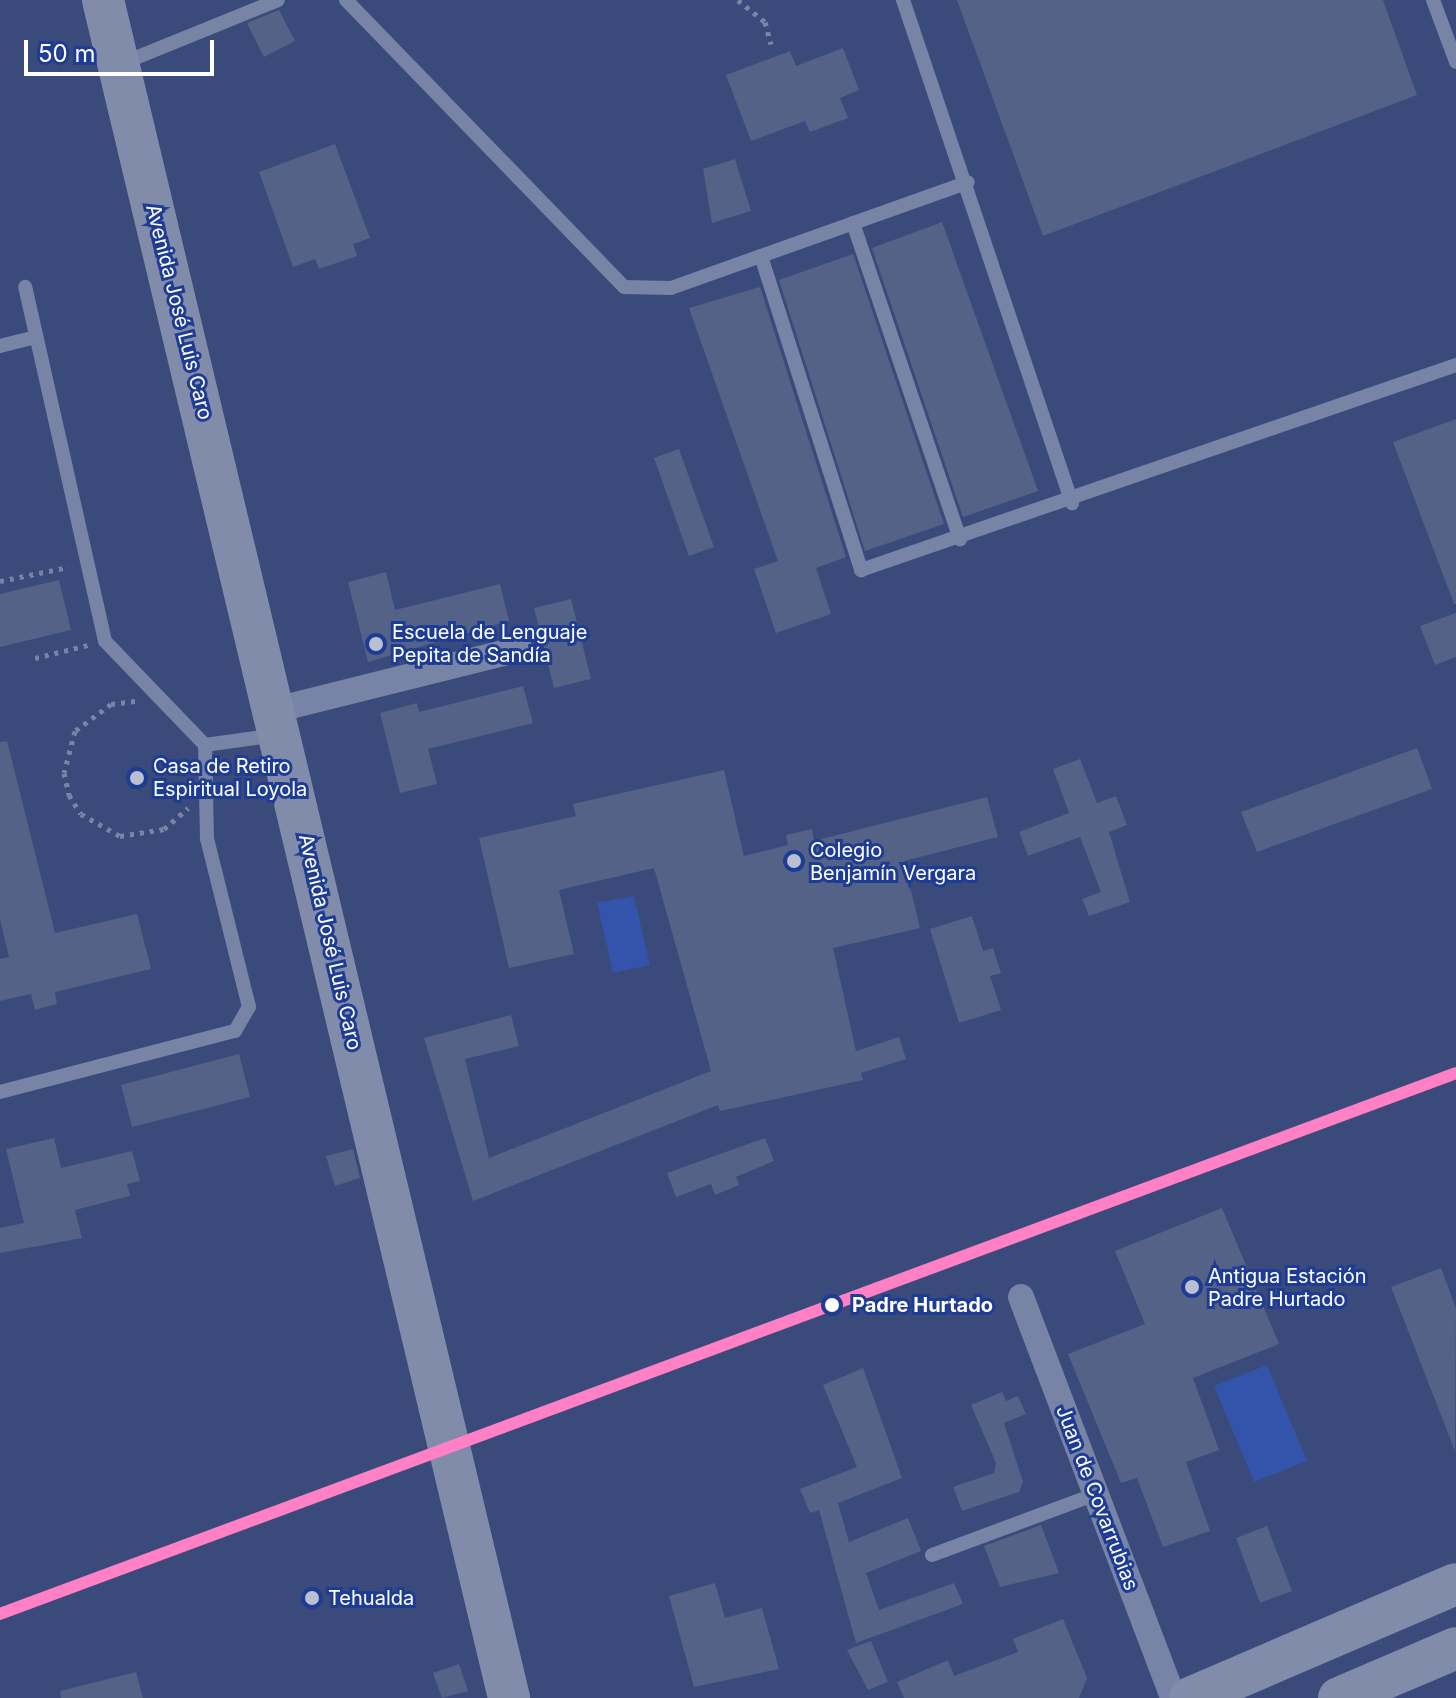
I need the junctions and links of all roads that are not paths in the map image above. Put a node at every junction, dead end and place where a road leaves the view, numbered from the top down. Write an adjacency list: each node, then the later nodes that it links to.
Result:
1 (103, 0): 7 (main road, Avenida José Luis Caro)
2 (278, 0): 7 (lane)
3 (346, 0): 10 (lane)
4 (903, 0): 8 (lane)
5 (1433, 0): 6 (lane)
6 (1456, 62)
7 (119, 65): 18 (main road, Avenida José Luis Caro)
8 (968, 182): 9 (lane); 15 (lane)
9 (853, 223): 10 (lane); 16 (lane)
10 (761, 256): 16 (lane)
11 (25, 287): 12 (lane)
12 (36, 337): 13 (lane); 19 (lane)
13 (0, 346)
14 (1456, 365): 15 (lane)
15 (1072, 503): 16 (lane)
16 (960, 539)
17 (519, 649): 18 (street)
18 (278, 722): 19 (lane); 27 (main road, Avenida José Luis Caro)
19 (205, 745): 20 (lane)
20 (0, 1092)
21 (1021, 1297): 22 (street, Juan de Covarrubias)
22 (1096, 1494): 23 (lane); 28 (street, Juan de Covarrubias)
23 (932, 1555)
24 (1456, 1584): 25 (main road)
25 (1309, 1647): 29 (main road); 30 (main road)
26 (1456, 1648): 31 (main road)
27 (509, 1698)
28 (1173, 1698)
29 (1190, 1698)
30 (1332, 1698)
31 (1339, 1698)

